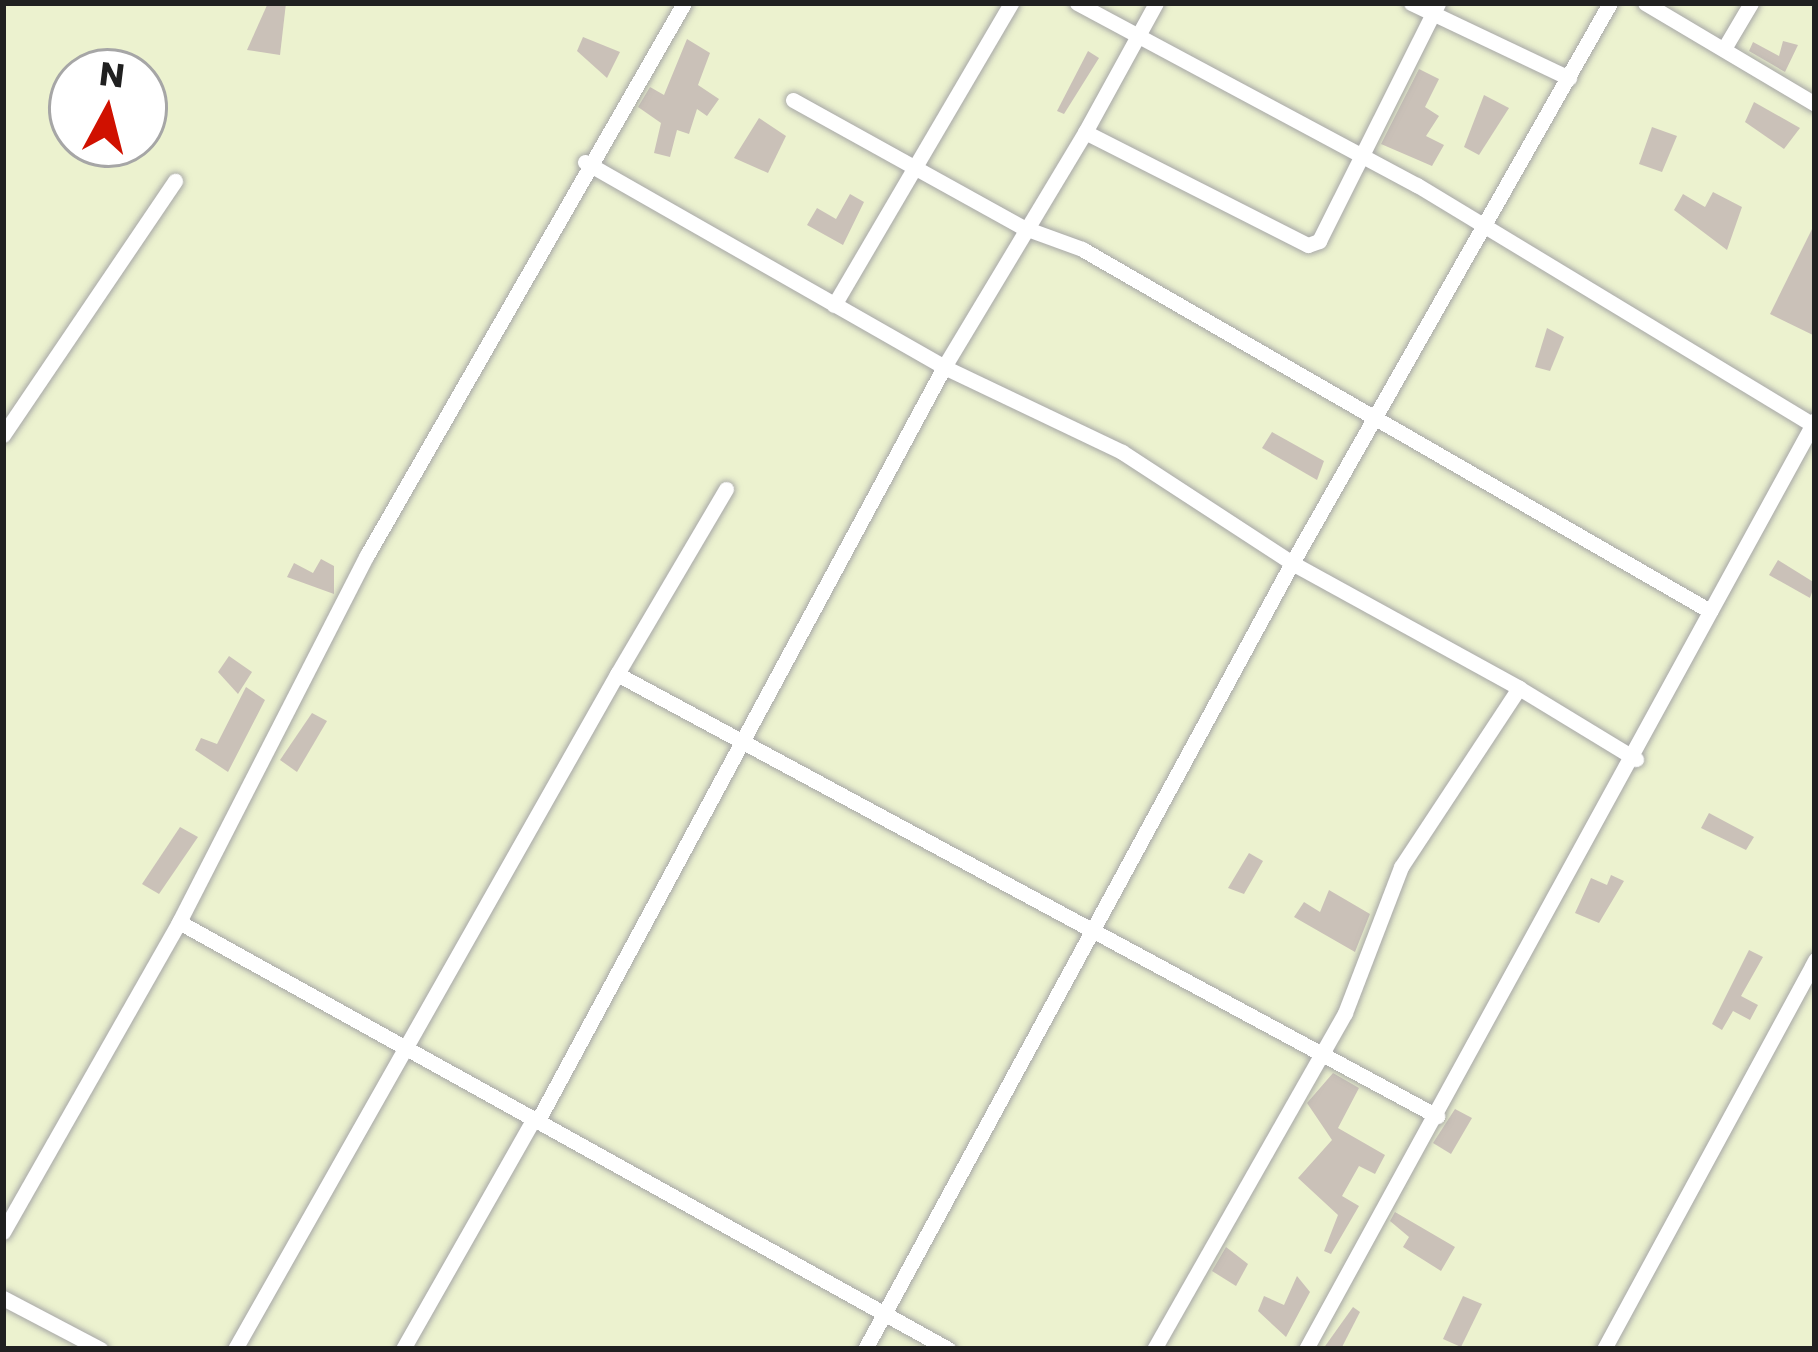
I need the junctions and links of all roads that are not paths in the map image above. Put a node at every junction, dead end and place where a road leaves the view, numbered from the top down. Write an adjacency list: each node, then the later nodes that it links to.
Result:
1 (684, 3): 17 (street)
2 (1011, 3): 18 (street)
3 (1078, 3): 10 (street)
4 (1156, 3): 10 (street)
5 (1412, 3): 9 (street)
6 (1610, 3): 12 (street)
7 (1645, 3): 11 (street)
8 (1751, 3): 11 (street)
9 (1435, 8): 12 (street); 16 (street)
10 (1138, 38): 15 (street); 16 (street)
11 (1725, 47): 14 (street)
12 (1569, 78): 20 (street)
13 (793, 100): 18 (street)
14 (1815, 104)
15 (1084, 132): 16 (street); 21 (street)
16 (1361, 153): 20 (street)
17 (585, 162): 22 (street); 34 (street)
18 (920, 169): 21 (street); 22 (street)
19 (175, 181): 26 (street)
20 (1484, 225): 24 (street); 25 (street)
21 (1022, 227): 23 (street); 24 (street)
22 (834, 304): 23 (street)
23 (944, 367): 28 (street); 32 (street)
24 (1375, 419): 28 (street); 29 (street)
25 (1814, 422): 29 (street)
26 (3, 434)
27 (726, 490): 30 (street)
28 (1292, 562): 31 (street); 35 (street)
29 (1710, 610): 33 (street)
30 (617, 674): 32 (street); 37 (street)
31 (1519, 688): 33 (street); 38 (street)
32 (746, 742): 35 (street); 40 (street)
33 (1636, 759): 39 (street)
34 (179, 922): 37 (street); 41 (street)
35 (1094, 928): 38 (street); 43 (street)
36 (1815, 960): 51 (street)
37 (403, 1055): 40 (street); 45 (street)
38 (1321, 1057): 39 (street); 49 (street)
39 (1437, 1116): 50 (street)
40 (535, 1121): 43 (street); 46 (street)
41 (3, 1232)
42 (3, 1298): 44 (street)
43 (886, 1312): 47 (street); 48 (street)
44 (100, 1349)
45 (235, 1349)
46 (403, 1349)
47 (865, 1349)
48 (948, 1349)
49 (1154, 1349)
50 (1306, 1349)
51 (1604, 1349)

